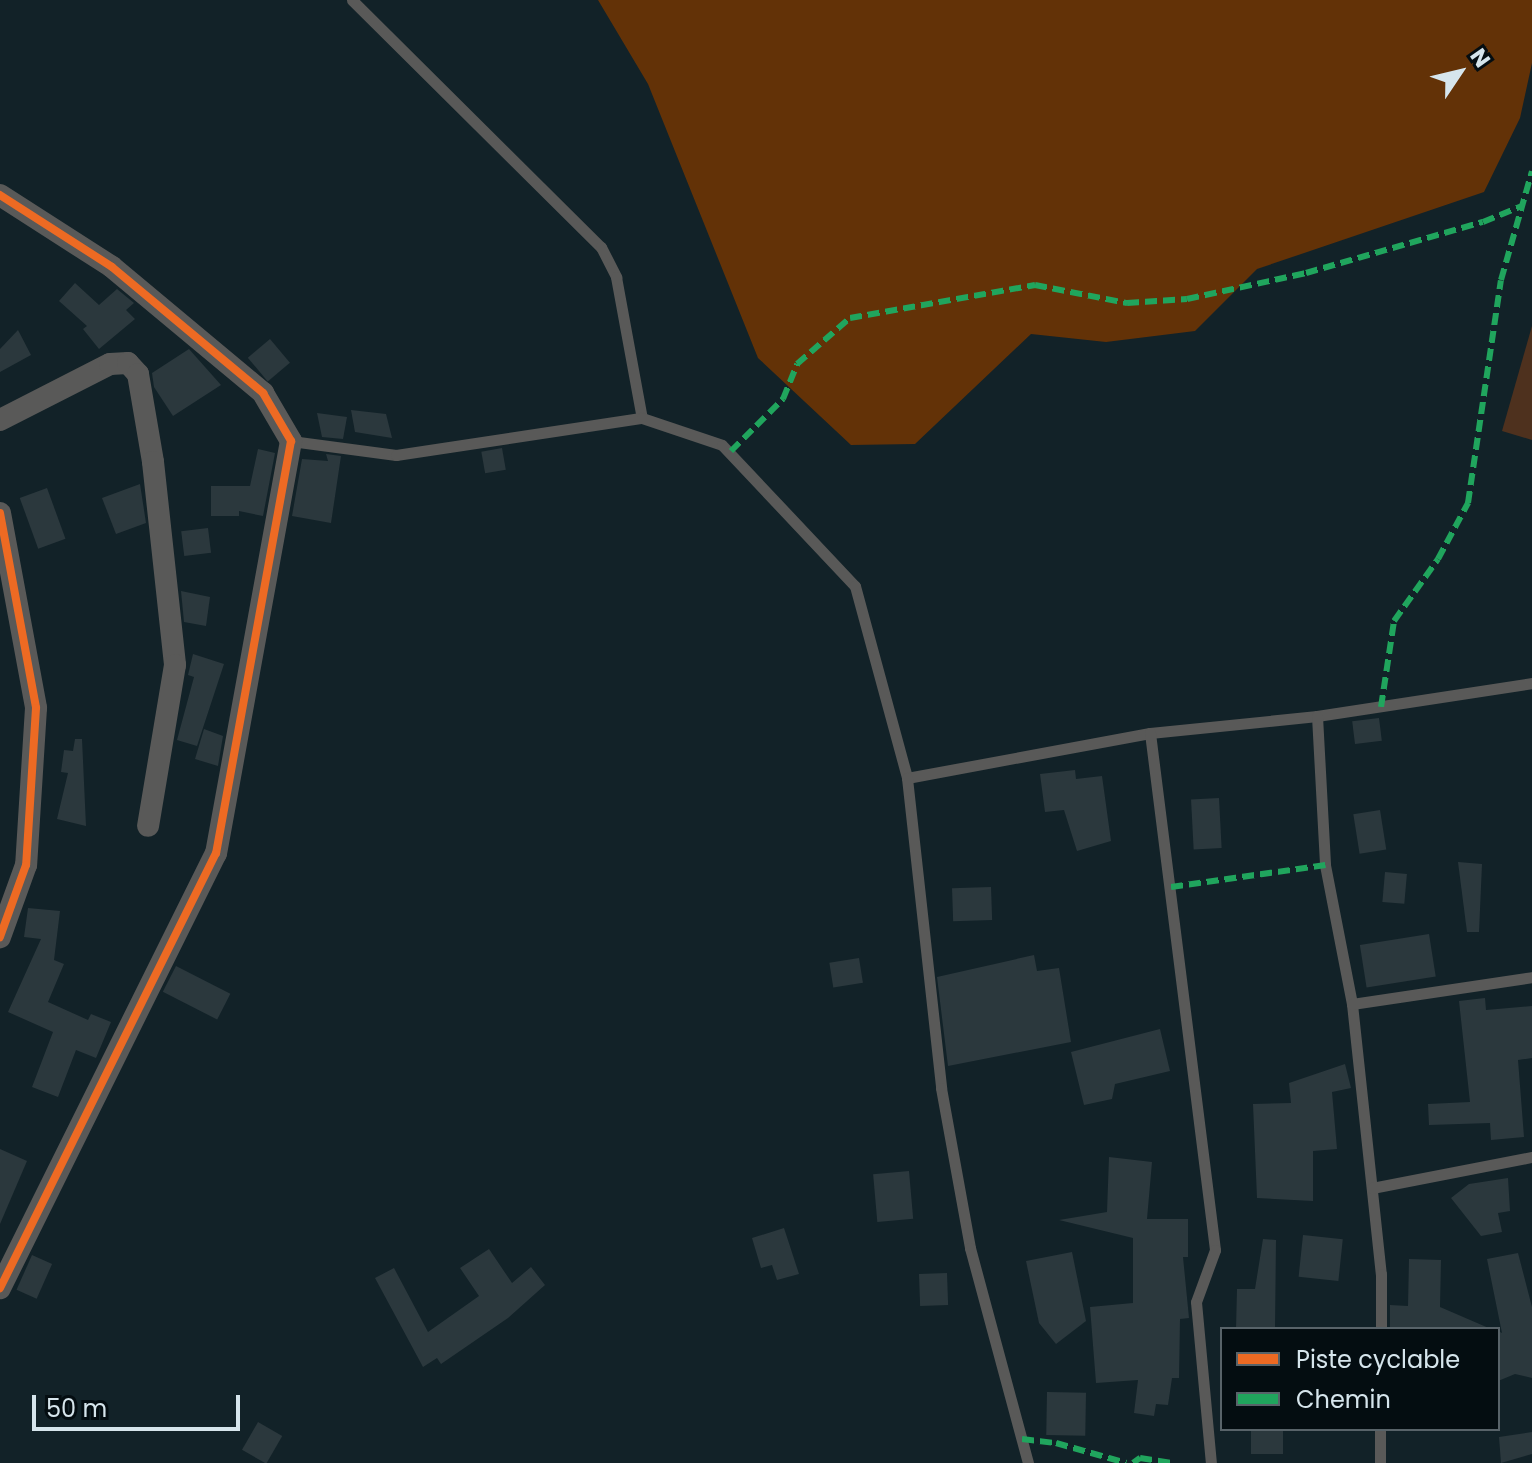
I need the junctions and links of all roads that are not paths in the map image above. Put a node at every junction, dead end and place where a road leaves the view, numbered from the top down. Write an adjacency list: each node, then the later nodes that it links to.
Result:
1 (352, 0): 3 (lane)
2 (0, 195): 5 (street)
3 (642, 418): 5 (lane); 10 (lane)
4 (0, 420): 11 (street)
5 (291, 441): 17 (street)
6 (0, 513): 12 (street)
7 (1532, 683): 8 (lane)
8 (1317, 716): 9 (lane); 14 (lane)
9 (1150, 733): 10 (lane); 21 (lane)
10 (907, 778): 20 (lane)
11 (148, 826)
12 (0, 937)
13 (1532, 977): 14 (lane)
14 (1352, 1004): 16 (lane)
15 (1532, 1157): 16 (lane)
16 (1372, 1188): 18 (lane)
17 (0, 1288)
18 (1381, 1327)
19 (1380, 1431): 22 (lane)
20 (1028, 1463)
21 (1211, 1463)
22 (1380, 1463)

